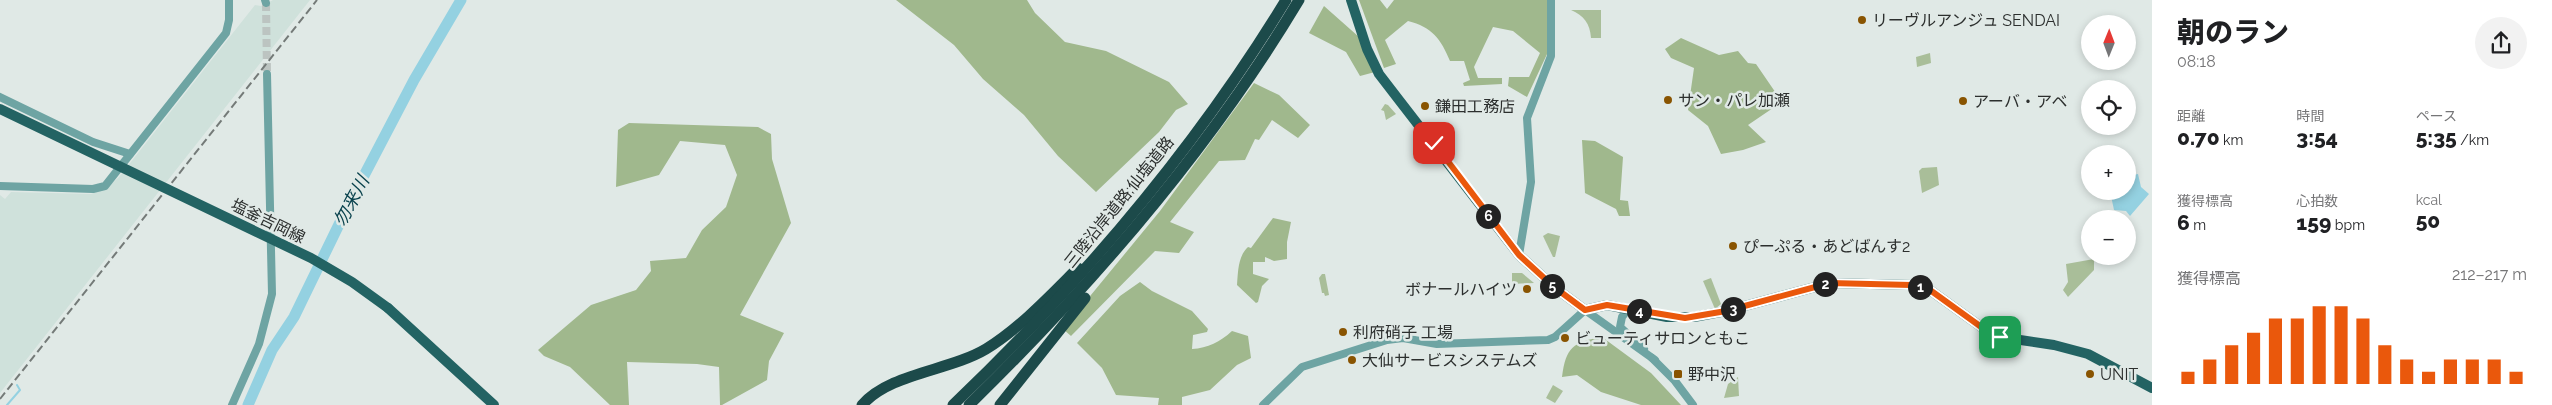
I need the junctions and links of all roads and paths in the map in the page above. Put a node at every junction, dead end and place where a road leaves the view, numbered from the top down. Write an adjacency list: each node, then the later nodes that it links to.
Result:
1 (229, 0): 9 (street)
2 (1286, 0): 11 (highway, 三陸沿岸道路;仙塩道路)
3 (1299, 0): 11 (highway, 三陸沿岸道路;仙塩道路)
4 (1351, 0): 12 (main road)
5 (1551, 0): 12 (street)
6 (267, 74): 17 (street)
7 (0, 97): 9 (street)
8 (0, 110): 18 (main road, 塩釜吉岡線, bridge)
9 (130, 154): 10 (street)
10 (0, 186)
11 (1162, 187): 19 (highway); 20 (highway, 三陸沿岸道路;仙塩道路); 21 (highway, 三陸沿岸道路;仙塩道路); 22 (highway)
12 (1519, 255): 14 (main road)
13 (1628, 309): 14 (main road); 15 (street); 16 (main road)
14 (1585, 310): 15 (street); 23 (street)
15 (1655, 360): 24 (street)
16 (2152, 388)
17 (232, 405)
18 (494, 405)
19 (862, 405)
20 (953, 405)
21 (969, 405)
22 (1000, 405)
23 (1263, 405)
24 (1693, 405)

